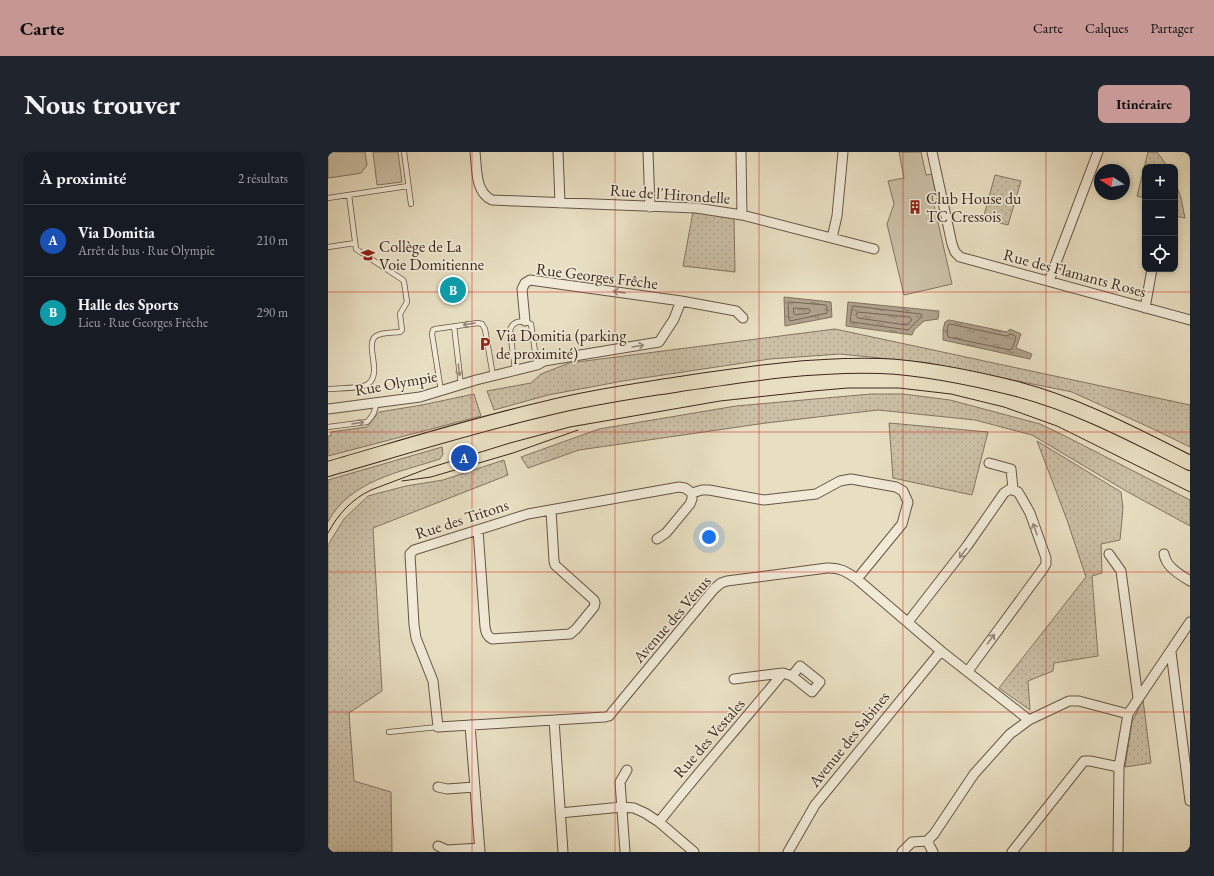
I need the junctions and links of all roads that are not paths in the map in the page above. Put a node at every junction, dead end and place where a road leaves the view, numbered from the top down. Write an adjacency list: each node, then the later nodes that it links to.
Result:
1 (404, 152): 9 (lane)
2 (475, 152): 12 (street, Rue de l'Hirondelle)
3 (558, 152): 12 (street)
4 (648, 152): 14 (street)
5 (741, 152): 15 (street)
6 (843, 152): 16 (street)
7 (932, 152): 21 (street, Rue des Flamants Roses)
8 (1098, 152): 21 (street)
9 (408, 186): 10 (lane); 13 (lane)
10 (349, 195): 11 (lane); 17 (lane)
11 (328, 198)
12 (560, 203): 14 (street, Rue de l'Hirondelle)
13 (411, 204)
14 (650, 207): 15 (street, Rue de l'Hirondelle)
15 (742, 215): 16 (street, Rue de l'Hirondelle)
16 (832, 238): 19 (street, Rue de l'Hirondelle)
17 (355, 243): 18 (lane); 32 (lane)
18 (328, 247)
19 (874, 249)
20 (1151, 272): 23 (street)
21 (1049, 281): 23 (street, Rue des Flamants Roses)
22 (681, 301): 24 (street, Rue Georges Frêche); 26 (street, Rue Georges Frêche, one-way to 26); 28 (street, one-way to 22)
23 (1145, 308): 25 (street, Rue des Flamants Roses)
24 (743, 318)
25 (1190, 320)
26 (525, 321): 28 (lane); 29 (lane)
27 (454, 326): 30 (lane, one-way to 27); 31 (lane, one-way to 31); 33 (lane)
28 (540, 363): 29 (street, Rue Olympie)
29 (515, 370): 30 (street, Rue Olympie)
30 (493, 376): 31 (street, Rue Olympie)
31 (461, 385): 33 (street, Rue Olympie)
32 (328, 389)
33 (442, 391): 34 (street, Rue Olympie)
34 (376, 403): 35 (street, Rue Olympie); 36 (lane, one-way to 34)
35 (328, 409)
36 (328, 427)
37 (989, 463): 40 (street)
38 (1190, 463): 39 (main road)
39 (328, 469)
40 (1013, 489): 49 (street, one-way to 49); 53 (street, one-way to 40)
41 (692, 492): 42 (street, Rue des Tritons); 44 (street); 47 (street, Rue des Tritons)
42 (551, 510): 43 (street, Rue des Tritons); 43 (street)
43 (478, 530): 60 (street, Rue des Tritons)
44 (657, 539)
45 (1109, 554): 55 (street)
46 (1164, 554): 48 (street)
47 (857, 579): 49 (street, Avenue des Vénus); 57 (street, Avenue des Vénus)
48 (1190, 581)
49 (908, 622): 51 (street, Avenue des Vénus)
50 (1190, 624): 52 (street)
51 (941, 651): 53 (street, Avenue des Vénus); 76 (street, Avenue des Sabines)
52 (1171, 652): 55 (street); 66 (street)
53 (968, 671): 58 (street, Avenue des Vénus)
54 (734, 679): 69 (street, Rue des Vestales)
55 (1138, 698): 56 (street)
56 (1128, 714): 58 (street); 62 (street)
57 (554, 720): 59 (street); 68 (street)
58 (1029, 720): 70 (street)
59 (470, 725): 60 (street); 64 (street)
60 (438, 727): 61 (lane)
61 (389, 732)
62 (1119, 768): 79 (street); 80 (street)
63 (627, 770): 67 (street)
64 (475, 787): 65 (street); 72 (street)
65 (438, 788)
66 (1190, 801)
67 (622, 808): 68 (street); 69 (street); 74 (street)
68 (560, 813): 73 (street)
69 (659, 822): 75 (street)
70 (927, 841): 77 (street); 78 (street)
71 (438, 846): 72 (street)
72 (480, 850)
73 (563, 852)
74 (625, 852)
75 (694, 852)
76 (788, 852)
77 (902, 852)
78 (933, 852)
79 (1012, 852)
80 (1118, 852)

